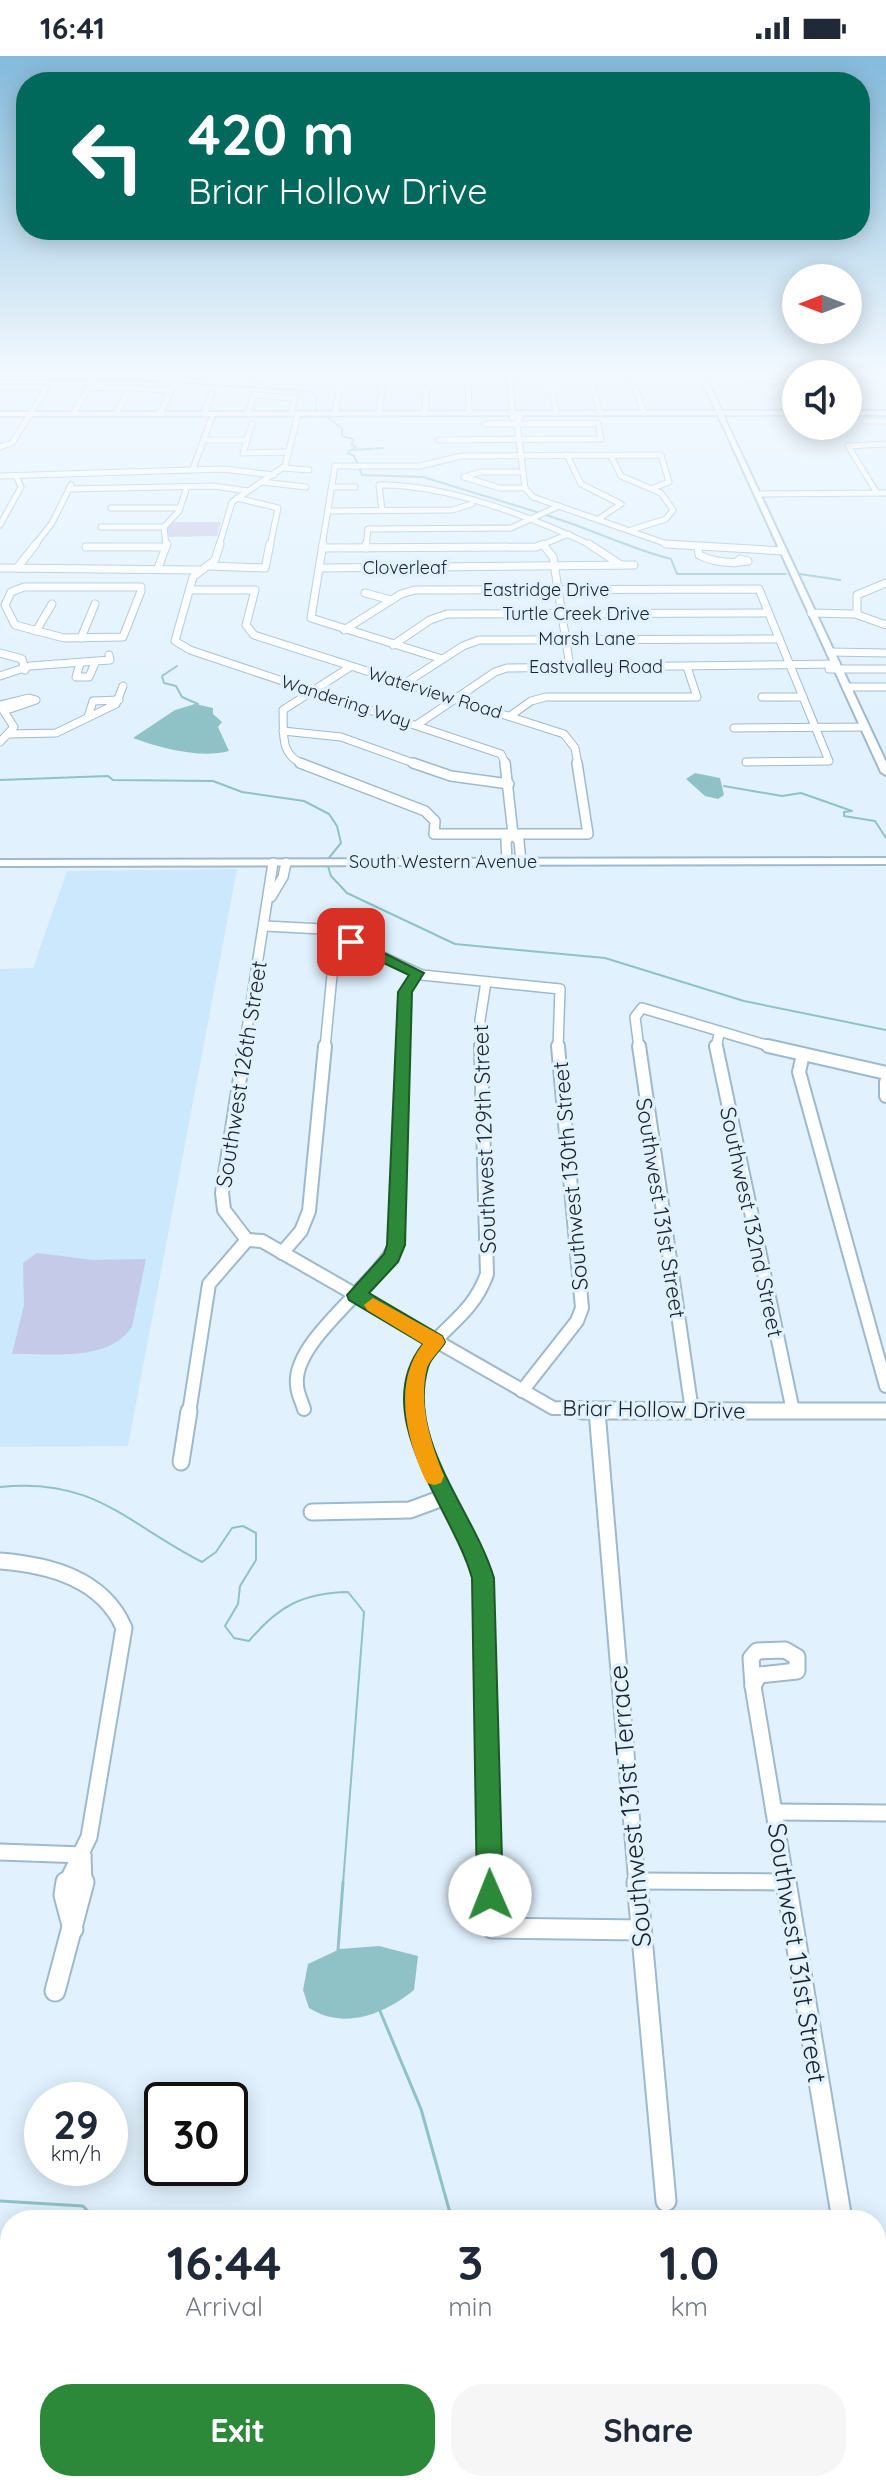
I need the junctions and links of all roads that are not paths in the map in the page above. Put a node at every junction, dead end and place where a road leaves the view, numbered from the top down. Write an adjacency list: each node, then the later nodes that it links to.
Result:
1 (525, 488): 21 (street)
2 (20, 489): 28 (street)
3 (69, 489): 4 (street); 45 (street)
4 (91, 489)
5 (186, 489): 23 (street)
6 (212, 489): 15 (street)
7 (252, 489): 15 (street)
8 (332, 489): 25 (street)
9 (379, 489): 24 (street)
10 (421, 489): 20 (street)
11 (590, 489): 26 (street)
12 (654, 489): 31 (street)
13 (755, 489): 16 (main road)
14 (874, 489): 17 (street)
15 (248, 491): 19 (street)
16 (757, 493): 17 (street); 39 (main road)
17 (877, 493): 18 (street)
18 (886, 493)
19 (237, 498): 43 (street); 43 (street)
20 (472, 504): 24 (street); 27 (street)
21 (559, 506): 26 (street); 27 (street)
22 (111, 508): 23 (street)
23 (180, 508): 30 (street)
24 (382, 510): 25 (street)
25 (328, 511): 36 (street)
26 (600, 518): 31 (street)
27 (528, 521): 32 (street); 37 (street)
28 (0, 525)
29 (101, 527): 30 (street)
30 (164, 527): 35 (street)
31 (631, 530): 38 (street)
32 (569, 534): 33 (street); 41 (street)
33 (544, 546): 37 (street); 48 (street)
34 (86, 547): 35 (street)
35 (166, 547): 46 (street)
36 (323, 548): 37 (street); 47 (street)
37 (366, 548)
38 (701, 548): 39 (street); 40 (street)
39 (782, 549): 59 (main road)
40 (735, 563)
41 (621, 565): 42 (street, Cloverleaf); 48 (street, Cloverleaf)
42 (634, 565)
43 (209, 566): 49 (street)
44 (0, 568): 45 (street)
45 (17, 568): 46 (street)
46 (158, 568): 49 (street)
47 (320, 568): 48 (street, Cloverleaf); 63 (street)
48 (555, 568): 52 (street)
49 (199, 570): 51 (street, Wandering Way)
50 (886, 583): 61 (street)
51 (190, 590): 77 (street, Waterview Road); 88 (street, Wandering Way)
52 (558, 590): 55 (street, Eastridge Drive); 58 (street, Eastridge Drive); 60 (street)
53 (365, 593): 55 (street)
54 (3, 600): 64 (street); 65 (street)
55 (391, 600): 63 (street, Eastridge Drive)
56 (52, 604): 64 (street)
57 (95, 604): 65 (street)
58 (768, 613): 60 (street, Turtle Creek Drive); 67 (street)
59 (811, 613): 61 (street); 69 (main road)
60 (561, 614): 66 (street); 68 (street, Turtle Creek Drive)
61 (857, 614): 62 (street)
62 (886, 625)
63 (344, 630): 68 (street)
64 (36, 631): 65 (street)
65 (81, 638)
66 (566, 639): 67 (street, Marsh Lane); 73 (street, Marsh Lane); 78 (street)
67 (779, 639): 80 (street)
68 (393, 645): 73 (street)
69 (830, 652): 71 (street); 81 (main road)
70 (0, 653): 76 (street)
71 (886, 653)
72 (109, 655): 74 (street)
73 (442, 659): 84 (street, Marsh Lane)
74 (95, 663): 75 (street); 75 (street)
75 (80, 664): 76 (street)
76 (25, 666): 83 (street)
77 (350, 667): 84 (street, Waterview Road); 88 (street)
78 (570, 667): 79 (street, Eastvalley Road); 91 (street, Eastvalley Road)
79 (687, 667): 80 (street, Eastvalley Road); 94 (street)
80 (791, 667): 81 (street, Eastvalley Road); 90 (street)
81 (837, 667): 82 (street, Eastvalley Road); 86 (main road)
82 (886, 669)
83 (2, 673)
84 (407, 682): 91 (street, Waterview Road)
85 (123, 686): 92 (street)
86 (846, 687): 87 (street); 99 (main road)
87 (886, 687)
88 (311, 692): 98 (street, Wandering Way); 102 (street)
89 (762, 697): 90 (street)
90 (803, 697): 101 (street)
91 (456, 698): 94 (street, Waterview Road); 98 (street, Eastvalley Road)
92 (119, 700): 95 (street); 95 (street)
93 (1, 707): 97 (street)
94 (510, 716): 108 (street, Waterview Road)
95 (88, 717): 103 (street)
96 (0, 721): 97 (street)
97 (13, 723): 103 (street)
98 (418, 724): 107 (street, Wandering Way)
99 (865, 727): 101 (street); 106 (main road)
100 (734, 728): 101 (street)
101 (816, 728): 105 (street)
102 (283, 731): 107 (street); 108 (street)
103 (10, 734): 104 (street)
104 (0, 742)
105 (746, 762)
106 (886, 772)
107 (509, 784): 108 (street, Wandering Way)
108 (513, 834): 110 (street, Wandering Way); 111 (street, Wandering Way)
109 (886, 861): 111 (main road, South Western Avenue)
110 (507, 862): 111 (main road, South Western Avenue); 114 (main road, South Western Avenue)
111 (521, 862)
112 (0, 863): 113 (main road, South Western Avenue)
113 (273, 863): 114 (main road, South Western Avenue); 115 (street, Southwest 126th Street)
114 (286, 863): 115 (street, Southwest 126th Street)
115 (269, 900): 116 (street, Southwest 126th Street)
116 (265, 926): 117 (street); 125 (street, Southwest 126th Street)
117 (361, 947): 118 (street); 126 (street)
118 (417, 973): 119 (street); 127 (street)
119 (486, 982): 128 (street, Southwest 129th Street); 130 (street, Southwest 130th Street)
120 (719, 1034): 121 (street); 133 (street, Southwest 131st Street); 134 (street, Southwest 132nd Street)
121 (803, 1054): 122 (street); 129 (street)
122 (886, 1073)
123 (886, 1082): 124 (street)
124 (886, 1096)
125 (247, 1240): 126 (street, Briar Hollow Drive); 136 (street)
126 (282, 1253): 127 (street, Briar Hollow Drive)
127 (356, 1295): 128 (street, Briar Hollow Drive); 131 (street)
128 (436, 1342): 130 (street, Briar Hollow Drive); 137 (street, Southwest 129th Street)
129 (886, 1386)
130 (522, 1391): 132 (street, Briar Hollow Drive)
131 (304, 1409)
132 (597, 1411): 133 (street, Briar Hollow Drive); 145 (street, Southwest 131st Terrace)
133 (692, 1411): 134 (street, Briar Hollow Drive)
134 (793, 1411): 135 (street, Briar Hollow Drive)
135 (886, 1411)
136 (181, 1462)
137 (445, 1497): 138 (street); 147 (street, Southwest 129th Street)
138 (312, 1512)
139 (0, 1561): 144 (street)
140 (753, 1686): 141 (street, Southwest 131st Street)
141 (774, 1812): 142 (street); 146 (street, Southwest 131st Street)
142 (886, 1813)
143 (0, 1852): 144 (street)
144 (83, 1855): 148 (street)
145 (637, 1881): 146 (street); 147 (street, Southwest 131st Terrace)
146 (786, 1882): 150 (street, Southwest 131st Street)
147 (641, 1930): 149 (street, Southwest 131st Terrace)
148 (55, 1991)
149 (666, 2201)
150 (840, 2210)

